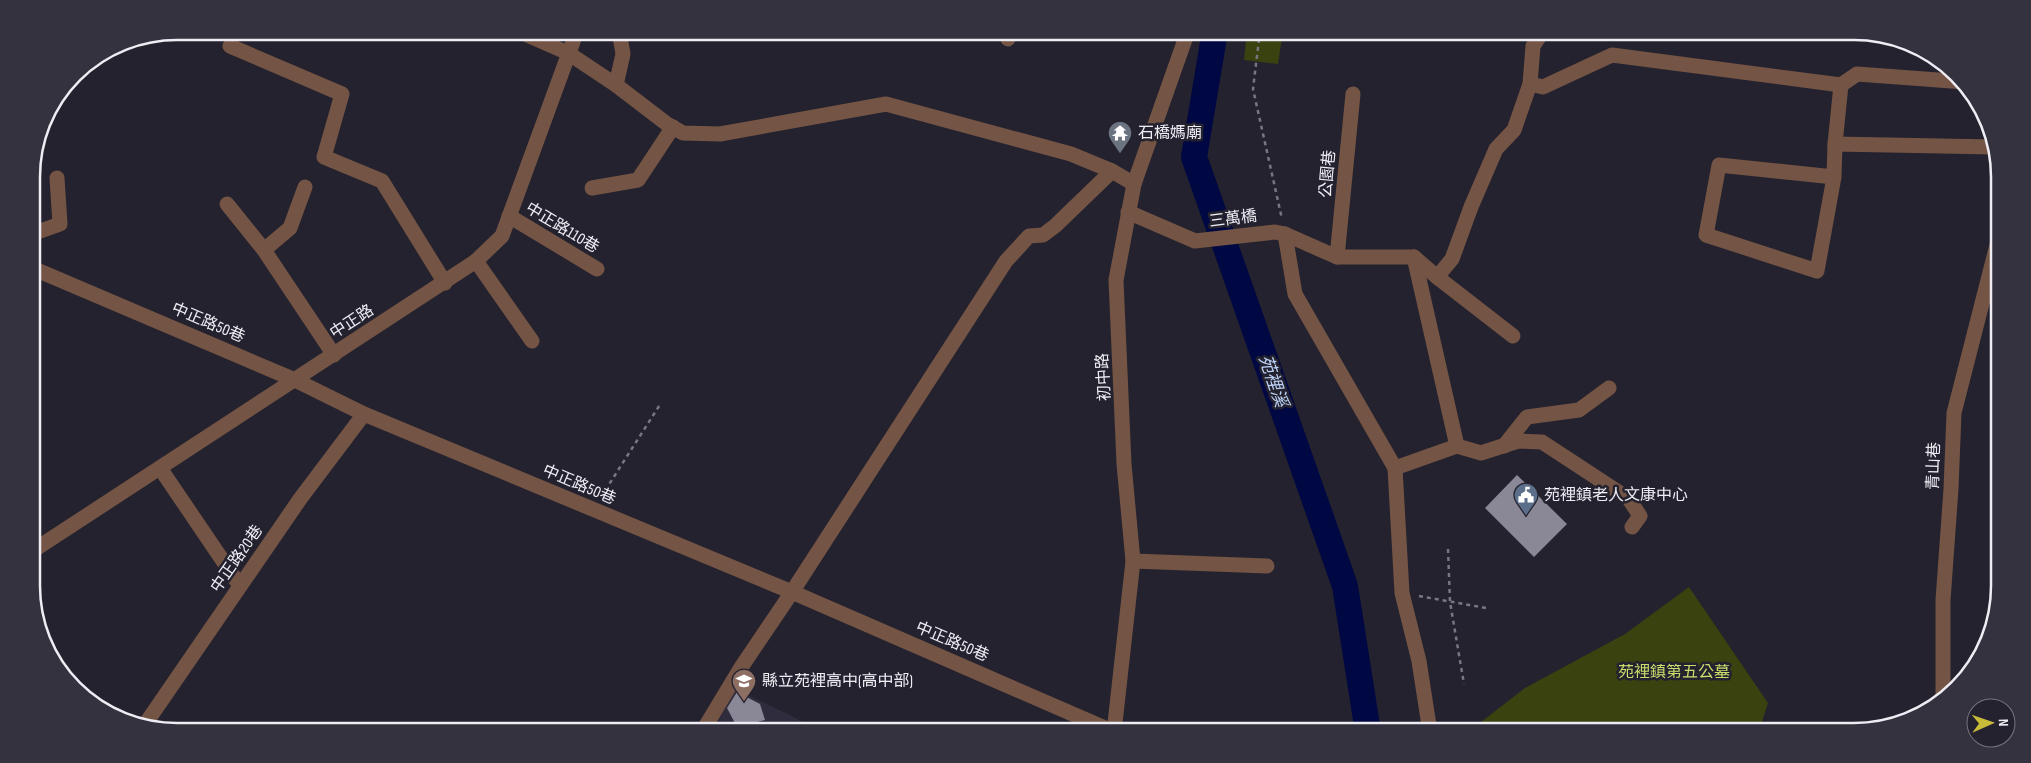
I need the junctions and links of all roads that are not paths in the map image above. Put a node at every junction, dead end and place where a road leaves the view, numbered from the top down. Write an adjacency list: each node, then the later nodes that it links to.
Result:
1 (538, 40): 7 (street)
2 (573, 40): 7 (street, 中正路)
3 (621, 40): 11 (street)
4 (1185, 40): 19 (street, 初中路)
5 (1537, 40): 9 (street)
6 (230, 46): 35 (street)
7 (568, 53): 11 (street); 24 (street, 中正路)
8 (1952, 81): 10 (street)
9 (1530, 84): 10 (street); 34 (street)
10 (1841, 85): 14 (street)
11 (616, 86): 13 (street)
12 (1353, 94): 28 (street, 公園巷)
13 (673, 128): 16 (street); 21 (street)
14 (1835, 144): 15 (street); 18 (street)
15 (1987, 147)
16 (1112, 171): 19 (street); 51 (street)
17 (57, 178): 25 (street)
18 (1834, 178): 18 (street)
19 (1134, 184): 23 (street, 初中路)
20 (305, 187): 27 (street)
21 (592, 188)
22 (227, 204): 27 (street)
23 (1128, 212): 26 (street, 三萬橋); 48 (street, 初中路)
24 (509, 216): 30 (street, 中正路); 32 (street, 中正路110巷)
25 (40, 231)
26 (1280, 233): 28 (street); 45 (street)
27 (264, 250): 38 (street)
28 (1337, 257): 29 (street)
29 (1414, 258): 34 (street); 42 (street)
30 (476, 261): 35 (street, 中正路); 37 (street)
31 (1991, 268): 52 (street, 青山巷)
32 (597, 269)
33 (40, 271): 39 (street, 中正路50巷)
34 (1437, 277): 36 (street)
35 (445, 283): 38 (street, 中正路)
36 (1513, 336)
37 (532, 341)
38 (334, 355): 39 (street, 中正路)
39 (295, 380): 41 (street, 中正路50巷); 44 (street, 中正路)
40 (1609, 388): 43 (street)
41 (364, 414): 50 (street, 中正路20巷); 51 (street, 中正路50巷)
42 (1457, 446): 43 (street); 45 (street)
43 (1504, 446): 46 (street)
44 (160, 468): 47 (street, 中正路); 50 (street)
45 (1395, 468): 57 (street)
46 (1632, 527)
47 (40, 546)
48 (1133, 561): 49 (street); 56 (street, 初中路)
49 (1267, 566)
50 (240, 586): 53 (street, 中正路20巷)
51 (792, 592): 54 (street); 55 (street, 中正路50巷)
52 (1943, 690)
53 (148, 720)
54 (707, 723)
55 (1093, 723)
56 (1115, 723)
57 (1429, 723)

